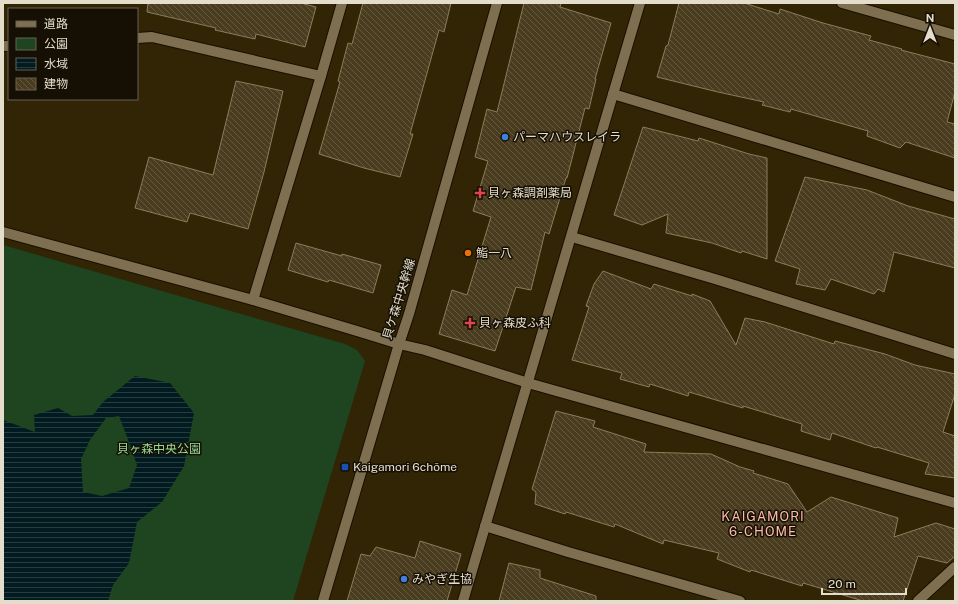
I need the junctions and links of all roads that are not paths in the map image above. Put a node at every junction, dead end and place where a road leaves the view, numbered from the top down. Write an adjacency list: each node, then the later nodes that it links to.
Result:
1 (342, 3): 7 (street)
2 (497, 3): 13 (street, 貝ケ森中央幹線)
3 (640, 3): 8 (street)
4 (842, 3): 5 (street)
5 (955, 34)
6 (138, 38): 7 (street)
7 (321, 76): 12 (street)
8 (613, 94): 9 (street); 11 (street)
9 (955, 197)
10 (3, 232): 12 (street)
11 (572, 237): 14 (street); 15 (street)
12 (253, 300): 13 (street)
13 (399, 344): 15 (street); 19 (street, 貝ケ森中央幹線)
14 (955, 354)
15 (528, 383): 16 (street); 17 (street)
16 (955, 503)
17 (485, 526): 20 (street); 21 (street)
18 (955, 567): 22 (street)
19 (323, 601)
20 (463, 601)
21 (740, 601)
22 (918, 601)

